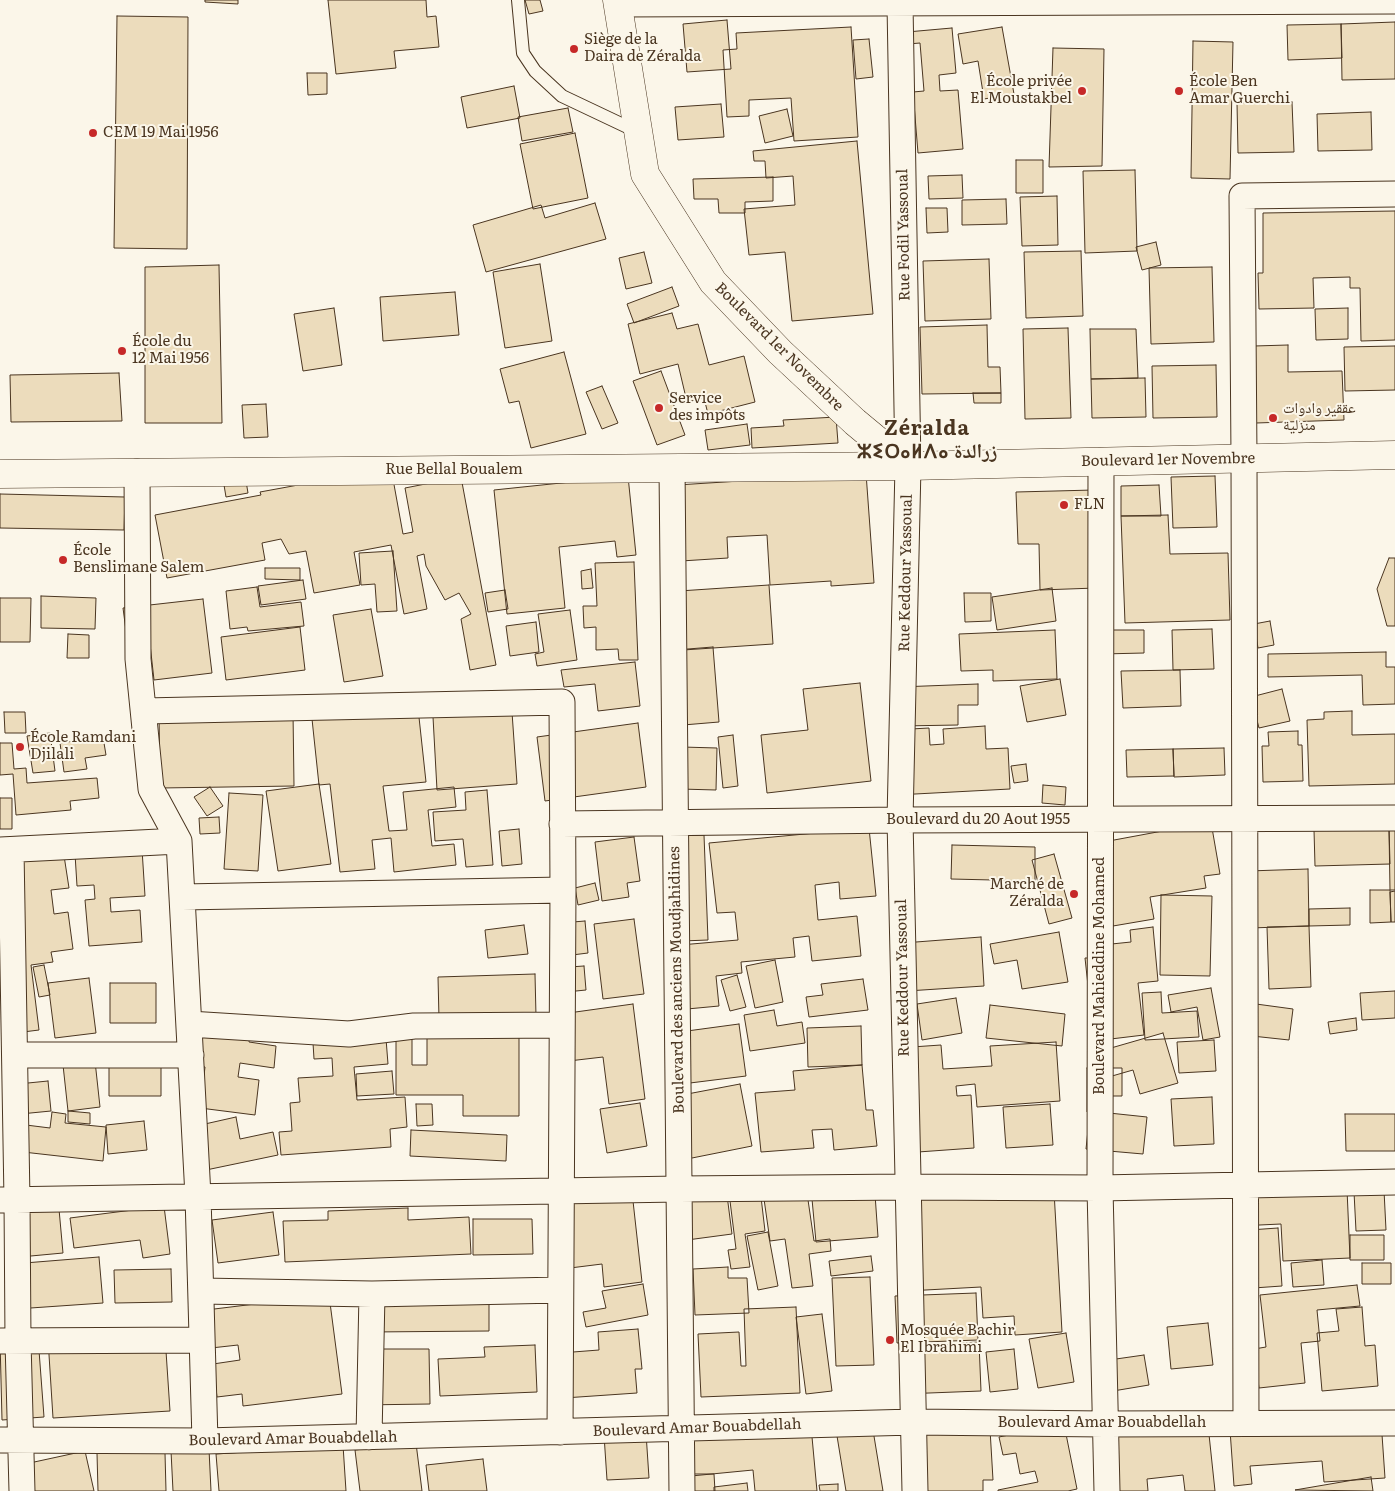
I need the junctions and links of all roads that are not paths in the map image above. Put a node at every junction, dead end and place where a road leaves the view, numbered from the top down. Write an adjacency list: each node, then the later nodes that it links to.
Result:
1 (518, 0): 5 (lane)
2 (618, 2): 4 (street); 5 (main road, Boulevard 1er Novembre)
3 (1395, 2): 4 (street)
4 (900, 4): 10 (street, Rue Fodil Yassoual)
5 (639, 132): 10 (main road, Boulevard 1er Novembre)
6 (1395, 194): 8 (street)
7 (1395, 455): 8 (main road, Boulevard 1er Novembre)
8 (1244, 458): 9 (main road, Boulevard 1er Novembre); 17 (street)
9 (1101, 461): 10 (main road, Boulevard 1er Novembre); 16 (street, Boulevard Mahieddine Mohamed)
10 (908, 466): 11 (main road, Rue Bellal Boualem); 18 (street, Rue Keddour Yassoual)
11 (672, 468): 12 (main road, Rue Bellal Boualem); 19 (street, Boulevard des anciens Moudjahidines)
12 (138, 472): 13 (main road, Rue Bellal Boualem); 14 (street)
13 (0, 474)
14 (144, 711): 20 (street); 21 (street)
15 (1395, 818): 17 (street, Boulevard du 20 Aout 1955)
16 (1100, 819): 17 (street, Boulevard du 20 Aout 1955); 18 (street, Boulevard du 20 Aout 1955); 32 (street, Boulevard Mahieddine Mohamed)
17 (1245, 819): 30 (street)
18 (900, 820): 19 (street, Boulevard du 20 Aout 1955); 31 (street, Rue Keddour Yassoual)
19 (676, 823): 20 (street, Boulevard du 20 Aout 1955); 33 (street, Boulevard des anciens Moudjahidines)
20 (562, 824): 23 (street)
21 (179, 841): 22 (street); 24 (street)
22 (5, 850): 27 (street)
23 (563, 890): 24 (street); 26 (street)
24 (182, 897): 25 (street)
25 (189, 1024): 26 (street); 28 (street)
26 (562, 1025): 34 (street)
27 (14, 1055): 28 (street); 36 (street)
28 (190, 1055): 35 (street)
29 (1395, 1182): 30 (street)
30 (1246, 1185): 32 (street); 43 (street)
31 (908, 1188): 32 (street); 33 (street); 42 (street, Rue Keddour Yassoual)
32 (1100, 1188): 45 (street, Boulevard Mahieddine Mohamed)
33 (679, 1189): 34 (street); 46 (street, Boulevard des anciens Moudjahidines)
34 (561, 1191): 35 (street); 37 (street)
35 (198, 1196): 36 (street); 38 (street)
36 (9, 1200): 41 (street)
37 (560, 1290): 39 (street); 47 (street)
38 (201, 1291): 39 (street); 40 (street)
39 (372, 1294): 48 (street)
40 (202, 1340): 41 (street); 50 (street)
41 (9, 1341): 49 (street)
42 (914, 1422): 45 (street, Boulevard Amar Bouabdellah); 46 (street, Boulevard Amar Bouabdellah); 53 (street, Rue Keddour Yassoual)
43 (1246, 1422): 44 (street, Boulevard Amar Bouabdellah); 45 (street, Boulevard Amar Bouabdellah)
44 (1395, 1423)
45 (1104, 1424): 54 (street, Boulevard Mahieddine Mohamed)
46 (681, 1429): 47 (street, Boulevard Amar Bouabdellah); 52 (street, Boulevard des anciens Moudjahidines)
47 (560, 1432): 48 (street, Boulevard Amar Bouabdellah)
48 (369, 1437): 50 (street, Boulevard Amar Bouabdellah)
49 (10, 1440): 50 (street, Boulevard Amar Bouabdellah); 51 (street)
50 (205, 1441)
51 (22, 1491)
52 (682, 1491)
53 (915, 1491)
54 (1107, 1491)

